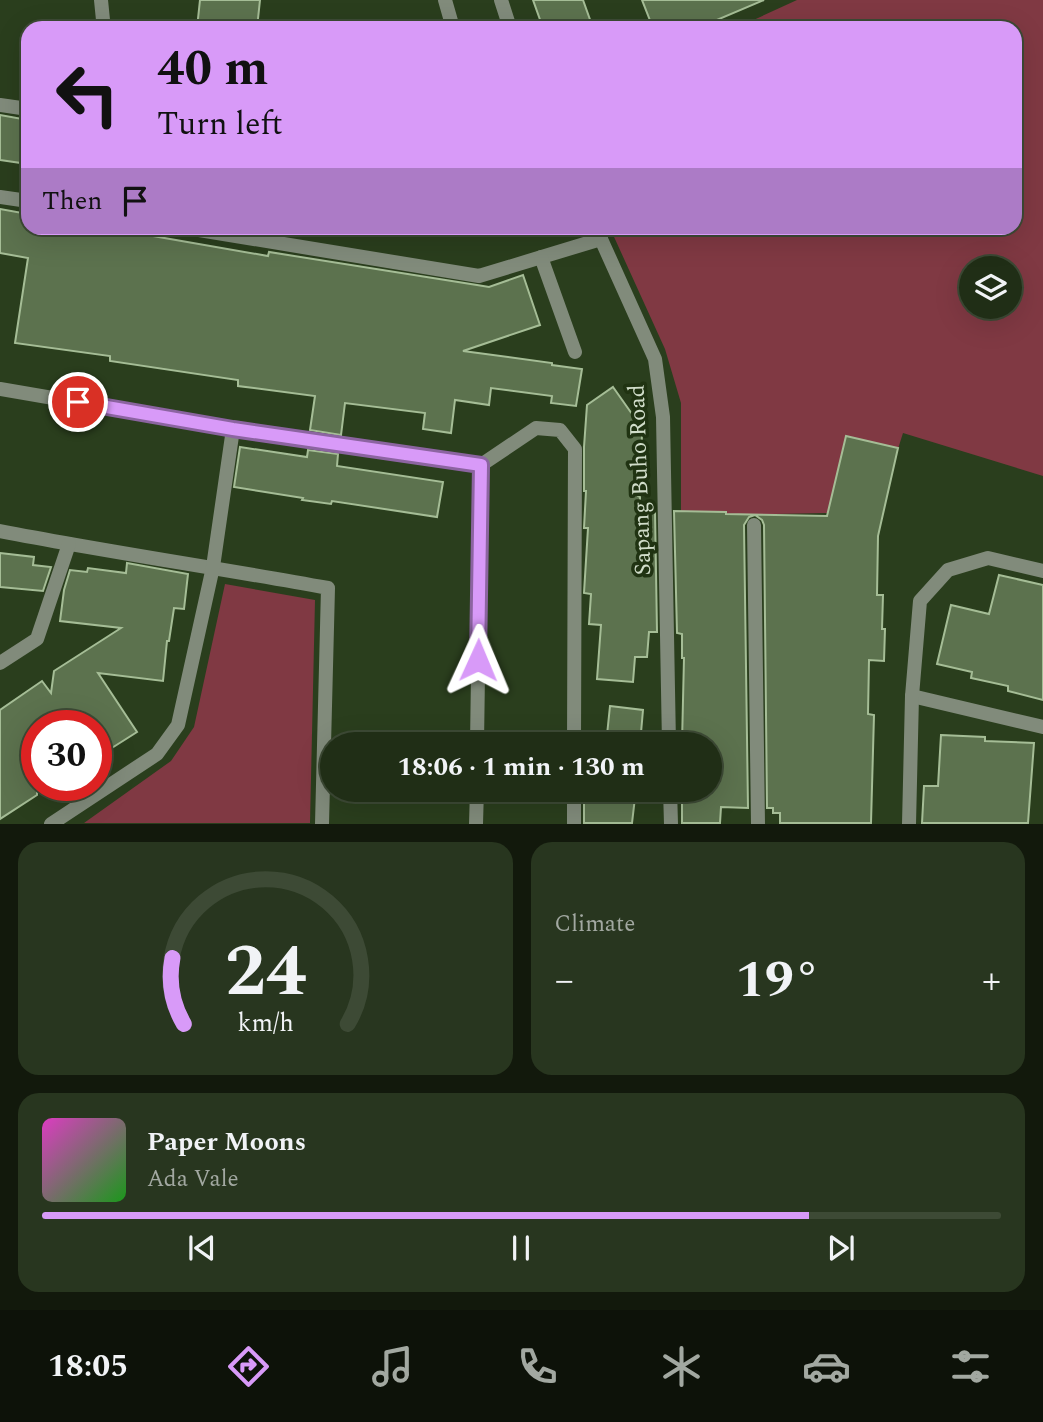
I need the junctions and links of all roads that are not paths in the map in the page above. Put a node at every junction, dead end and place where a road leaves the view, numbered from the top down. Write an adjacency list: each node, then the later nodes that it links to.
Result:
1 (101, 0): 4 (street)
2 (444, 0): 5 (street)
3 (501, 0): 6 (street)
4 (103, 20)
5 (451, 21)
6 (508, 21)
7 (0, 105): 8 (street)
8 (21, 108)
9 (0, 197): 10 (street)
10 (21, 200)
11 (230, 235): 14 (street)
12 (594, 235): 14 (street)
13 (599, 235): 29 (street, Sapang Buho Road)
14 (541, 257): 15 (street)
15 (575, 352)
16 (0, 388): 17 (street)
17 (233, 429): 18 (street); 22 (street)
18 (481, 465): 27 (street); 28 (street)
19 (754, 525): 38 (street)
20 (0, 531): 21 (street)
21 (69, 544): 22 (street); 24 (street)
22 (213, 567): 33 (street); 34 (street)
23 (1043, 571): 25 (street)
24 (0, 663)
25 (912, 696): 26 (street); 39 (street)
26 (1043, 727)
27 (477, 732)
28 (574, 732)
29 (669, 732)
30 (477, 802): 35 (street)
31 (574, 802): 36 (street)
32 (670, 802): 37 (street)
33 (51, 824)
34 (322, 824)
35 (476, 824)
36 (574, 824)
37 (671, 824)
38 (758, 824)
39 (909, 824)

